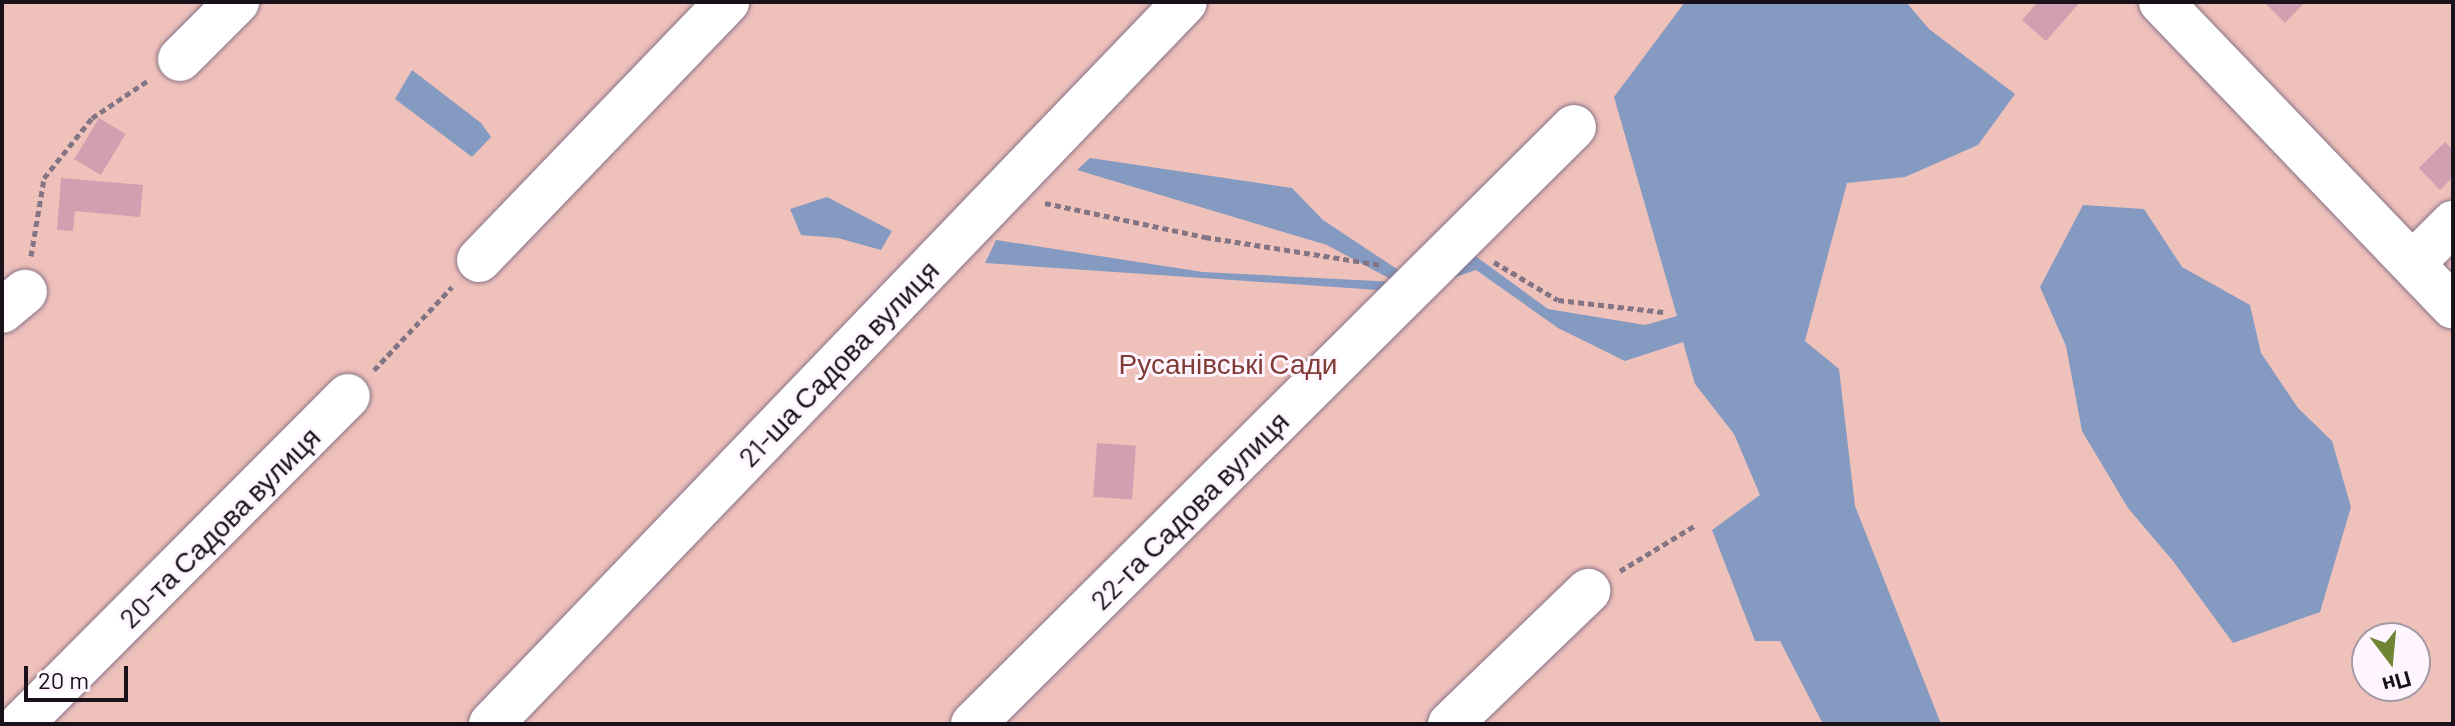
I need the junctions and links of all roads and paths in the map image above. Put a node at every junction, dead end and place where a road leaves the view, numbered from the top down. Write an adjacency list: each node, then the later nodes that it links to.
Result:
1 (237, 2): 5 (street)
2 (727, 2): 10 (street)
3 (1185, 2): 7 (street, 21-ша Садова вулиця)
4 (2173, 6): 11 (street)
5 (180, 59): 13 (path)
6 (1574, 127): 9 (street, 22-га Садова вулиця)
7 (1001, 194): 12 (path); 22 (street, 21-ша Садова вулиця)
8 (2453, 223): 11 (street)
9 (1459, 241): 16 (path); 23 (street, 22-га Садова вулиця)
10 (479, 260)
11 (2413, 263): 15 (street)
12 (1360, 264)
13 (13, 302)
14 (434, 306): 17 (path)
15 (2453, 306)
16 (1663, 312)
17 (386, 357)
18 (348, 396): 21 (street, 20-та Садова вулиця)
19 (1694, 526): 20 (path)
20 (1588, 591): 24 (street)
21 (21, 724)
22 (491, 724)
23 (973, 724)
24 (1450, 724)

